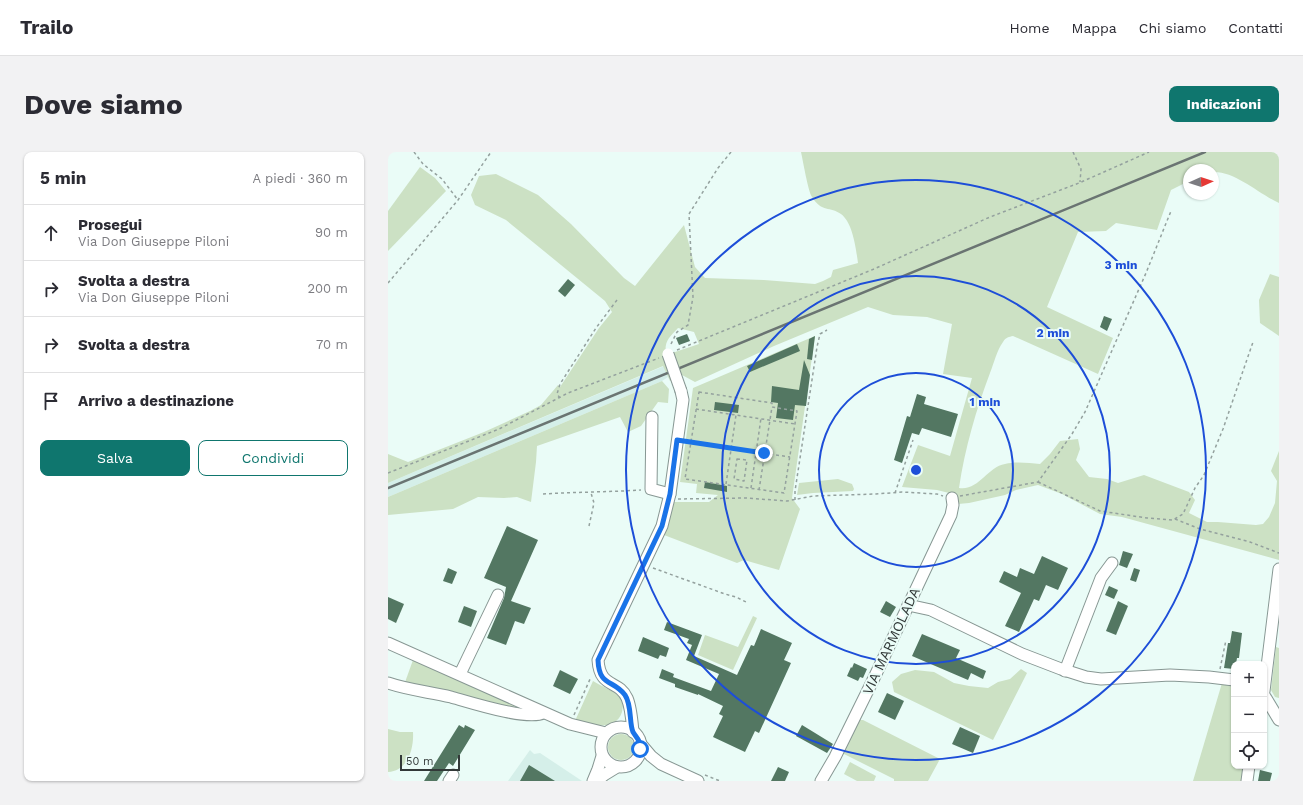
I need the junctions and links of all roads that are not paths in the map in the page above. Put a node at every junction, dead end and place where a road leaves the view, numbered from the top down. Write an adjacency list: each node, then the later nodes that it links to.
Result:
1 (668, 354): 3 (street, bridge)
2 (652, 417): 3 (street)
3 (670, 496): 16 (street)
4 (952, 498): 8 (street, VIA MARMOLADA)
5 (1112, 563): 11 (street)
6 (1279, 569): 10 (street)
7 (498, 595): 12 (street)
8 (908, 605): 11 (street); 32 (street, VIA MARMOLADA)
9 (388, 643): 12 (street)
10 (1267, 666)
11 (1065, 671): 13 (street)
12 (460, 674): 17 (street)
13 (1231, 680)
14 (388, 683): 17 (street)
15 (1267, 696): 18 (street)
16 (628, 702): 20 (street); 21 (street)
17 (544, 712): 19 (street)
18 (1279, 720)
19 (570, 724): 22 (street); 24 (street)
20 (618, 727): 21 (street); 22 (street)
21 (633, 732): 23 (street)
22 (606, 733): 24 (street)
23 (640, 743): 25 (street); 26 (street)
24 (601, 752): 27 (street); 30 (street)
25 (632, 764): 26 (street); 27 (street)
26 (661, 764): 29 (street)
27 (617, 767): 31 (street)
28 (1249, 769): 33 (street)
29 (699, 777)
30 (593, 781)
31 (597, 781)
32 (821, 781)
33 (1247, 781)

